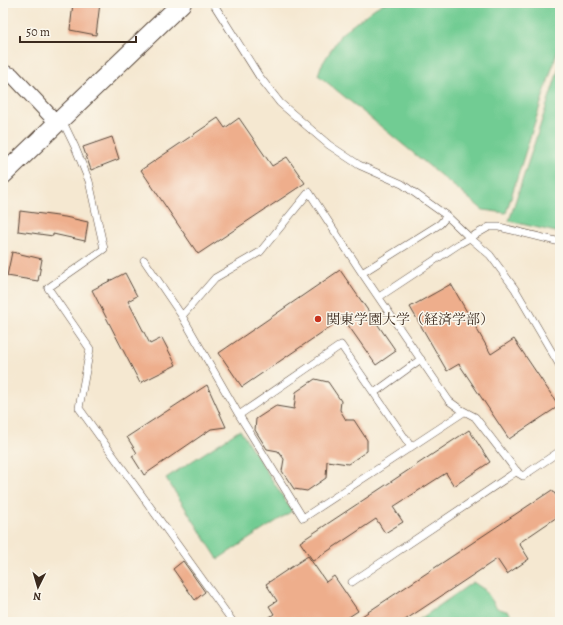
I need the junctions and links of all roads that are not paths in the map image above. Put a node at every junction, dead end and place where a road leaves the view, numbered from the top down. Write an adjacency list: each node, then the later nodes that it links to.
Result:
1 (182, 3): 4 (street)
2 (213, 3): 6 (lane)
3 (3, 72): 4 (street)
4 (59, 121): 5 (street); 22 (lane)
5 (3, 175)
6 (447, 216): 7 (lane); 10 (lane)
7 (470, 238): 8 (lane); 11 (lane); 14 (lane)
8 (560, 242)
9 (144, 260): 12 (lane)
10 (362, 273): 11 (lane); 12 (lane)
11 (379, 297): 13 (lane)
12 (182, 316): 17 (lane)
13 (421, 359): 15 (lane); 16 (lane)
14 (560, 366)
15 (374, 393): 17 (lane); 18 (lane)
16 (464, 412): 18 (lane); 20 (lane)
17 (239, 415): 18 (lane)
18 (411, 447)
19 (560, 451): 20 (lane)
20 (517, 471): 21 (lane)
21 (352, 582)
22 (233, 622)

